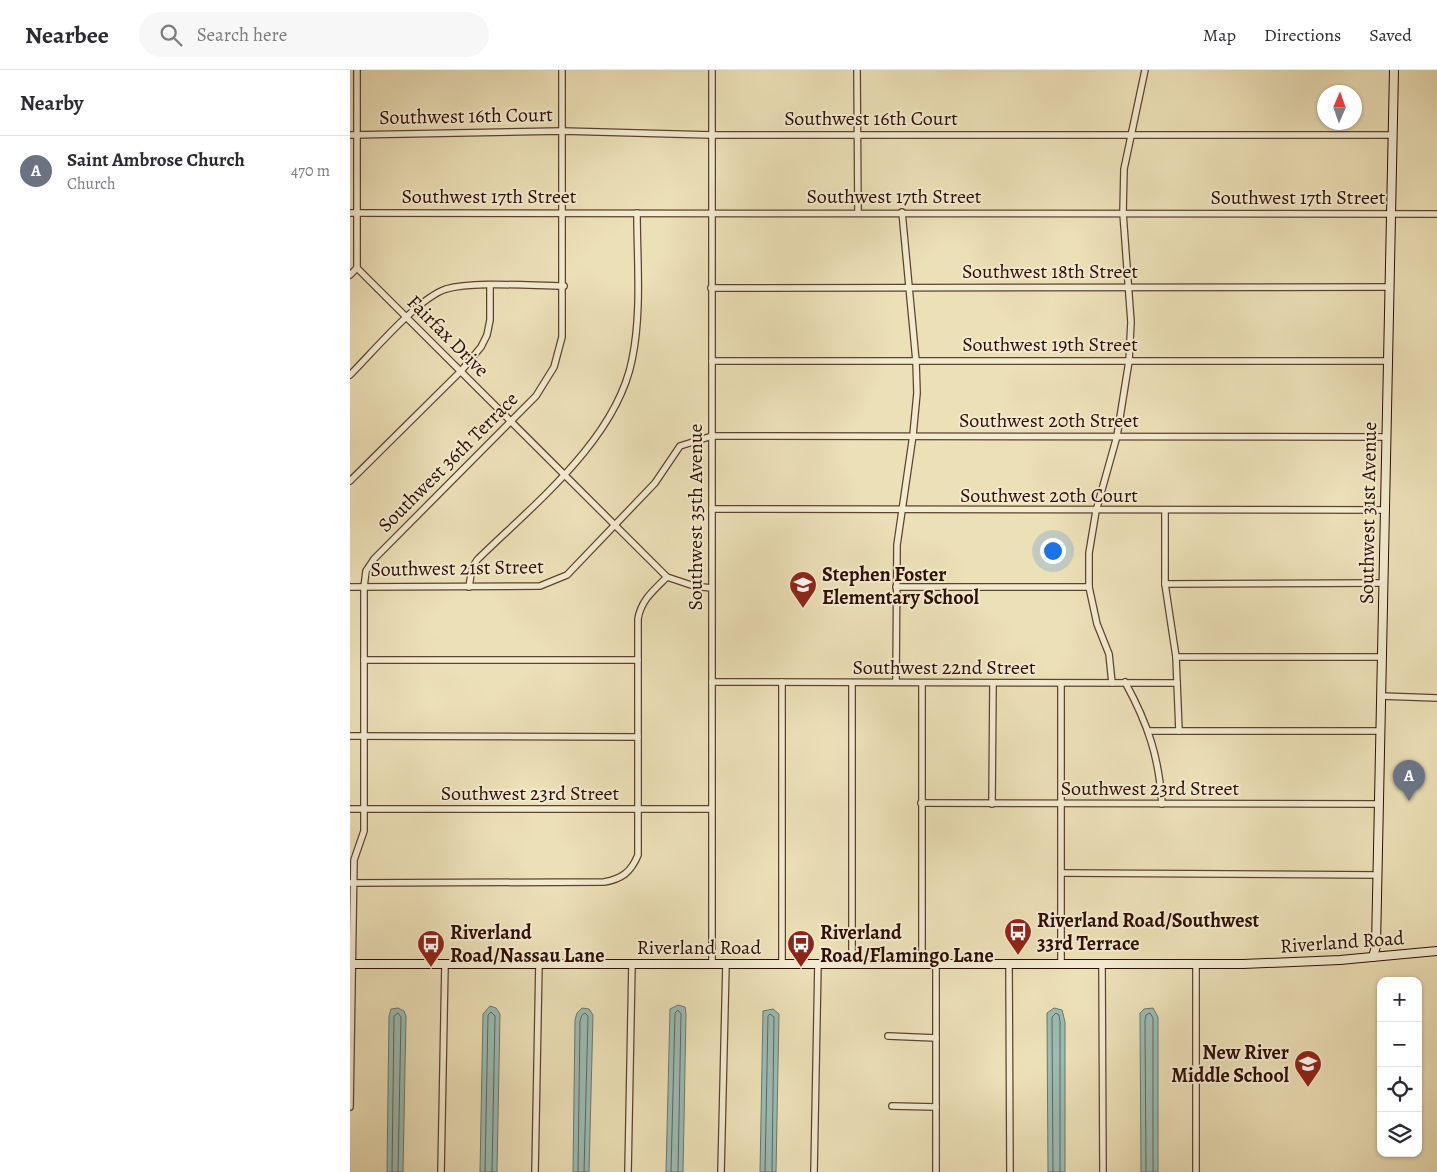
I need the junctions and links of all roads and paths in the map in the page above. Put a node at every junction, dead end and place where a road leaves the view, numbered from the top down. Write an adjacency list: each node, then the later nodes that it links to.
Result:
1 (357, 70): 11 (street)
2 (562, 70): 7 (street, Southwest 36th Terrace)
3 (712, 70): 8 (street, Southwest 35th Avenue)
4 (856, 70): 9 (street)
5 (1145, 70): 12 (street)
6 (1394, 70): 13 (street, Southwest 31st Avenue)
7 (562, 131): 8 (street, Southwest 16th Court); 11 (street, Southwest 16th Court); 19 (street, Southwest 36th Terrace)
8 (712, 134): 9 (street, Southwest 16th Court); 15 (street, Southwest 35th Avenue)
9 (856, 134): 12 (street, Southwest 16th Court); 16 (street)
10 (350, 135): 11 (street, Southwest 16th Court)
11 (357, 135): 14 (street)
12 (1130, 135): 13 (street, Southwest 16th Court); 21 (street)
13 (1392, 135): 22 (street, Southwest 31st Avenue)
14 (358, 212): 18 (street, Southwest 17th Street); 19 (street, Southwest 17th Street); 24 (street)
15 (712, 212): 16 (street, Southwest 17th Street); 20 (street, Southwest 17th Street); 29 (street, Southwest 35th Avenue)
16 (858, 212): 17 (street, Southwest 17th Street)
17 (902, 212): 21 (street, Southwest 17th Street); 30 (street)
18 (350, 213)
19 (563, 213): 20 (street, Southwest 17th Street); 27 (street, Southwest 36th Terrace)
20 (637, 213): 44 (street)
21 (1122, 213): 22 (street, Southwest 17th Street); 31 (street)
22 (1391, 213): 23 (street, Southwest 17th Street); 28 (street, Southwest 31st Avenue)
23 (1437, 214)
24 (357, 268): 25 (street); 32 (street, Fairfax Drive)
25 (350, 275)
26 (490, 286): 27 (street); 32 (street); 37 (street)
27 (564, 286): 39 (street, Southwest 36th Terrace)
28 (1389, 287): 31 (street, Southwest 18th Street); 36 (street, Southwest 31st Avenue)
29 (711, 288): 30 (street, Southwest 18th Street); 34 (street, Southwest 35th Avenue)
30 (910, 288): 31 (street, Southwest 18th Street); 35 (street)
31 (1128, 288): 33 (street)
32 (407, 318): 37 (street, Fairfax Drive); 38 (street)
33 (1128, 360): 35 (street, Southwest 19th Street); 36 (street, Southwest 19th Street); 42 (street)
34 (712, 361): 35 (street, Southwest 19th Street); 40 (street, Southwest 35th Avenue)
35 (916, 361): 41 (street)
36 (1388, 361): 43 (street, Southwest 31st Avenue)
37 (461, 371): 39 (street, Fairfax Drive); 45 (street)
38 (350, 375)
39 (511, 422): 44 (street, Fairfax Drive); 56 (street, Southwest 36th Terrace)
40 (712, 436): 41 (street, Southwest 20th Street); 46 (street, Southwest 35th Avenue); 51 (street, Southwest 21st Street)
41 (913, 436): 42 (street, Southwest 20th Street); 47 (street)
42 (1117, 436): 43 (street, Southwest 20th Street); 49 (street)
43 (1386, 437): 48 (street, Southwest 31st Avenue)
44 (564, 474): 51 (street, Fairfax Drive); 57 (street)
45 (350, 480)
46 (712, 509): 47 (street, Southwest 20th Court); 60 (street, Southwest 35th Avenue)
47 (902, 510): 49 (street, Southwest 20th Court); 58 (street)
48 (1385, 510): 50 (street, Southwest 20th Court); 53 (street, Southwest 31st Avenue)
49 (1096, 511): 50 (street, Southwest 20th Court); 59 (street)
50 (1165, 512): 54 (street)
51 (615, 526): 52 (street, Fairfax Drive); 57 (street, Southwest 21st Street)
52 (667, 577): 60 (street, Fairfax Drive); 64 (street)
53 (1383, 583): 54 (street); 62 (street, Southwest 31st Avenue)
54 (1165, 584): 61 (street)
55 (350, 587): 56 (street, Southwest 21st Street)
56 (364, 587): 57 (street, Southwest 21st Street); 63 (street, Southwest 36th Terrace)
57 (468, 587)
58 (896, 587): 59 (street); 67 (street)
59 (1088, 587): 73 (street)
60 (711, 588): 65 (street, Southwest 35th Avenue)
61 (1176, 657): 62 (street); 74 (street)
62 (1382, 657): 75 (street, Southwest 31st Avenue)
63 (364, 660): 64 (street); 81 (street, Southwest 36th Terrace)
64 (638, 660): 82 (street)
65 (712, 682): 66 (street, Southwest 22nd Street); 91 (street, Southwest 35th Avenue)
66 (782, 682): 69 (street, Southwest 22nd Street); 98 (street)
67 (896, 682): 69 (street, Southwest 22nd Street); 70 (street, Southwest 22nd Street)
68 (1125, 682): 73 (street, Southwest 22nd Street); 74 (street, Southwest 22nd Street); 77 (street)
69 (852, 683): 106 (street)
70 (922, 683): 71 (street, Southwest 22nd Street); 83 (street)
71 (993, 683): 72 (street, Southwest 22nd Street); 84 (street)
72 (1062, 683): 73 (street, Southwest 22nd Street); 85 (street)
73 (1112, 683)
74 (1177, 683): 78 (street)
75 (1381, 696): 76 (street); 79 (street, Southwest 31st Avenue)
76 (1437, 698)
77 (1149, 731): 78 (street); 86 (street)
78 (1179, 731): 79 (street)
79 (1380, 731): 87 (street, Southwest 31st Avenue)
80 (350, 736): 81 (street)
81 (364, 736): 82 (street); 89 (street, Southwest 36th Terrace)
82 (638, 737): 90 (street)
83 (921, 803): 84 (street, Southwest 23rd Street); 107 (street)
84 (992, 804): 85 (street, Southwest 23rd Street)
85 (1062, 804): 86 (street, Southwest 23rd Street); 92 (street)
86 (1162, 804): 87 (street, Southwest 23rd Street)
87 (1379, 804): 93 (street, Southwest 31st Avenue)
88 (350, 809): 89 (street, Southwest 23rd Street)
89 (364, 809): 90 (street, Southwest 23rd Street); 94 (street, Southwest 36th Terrace)
90 (639, 810): 91 (street, Southwest 23rd Street); 94 (street)
91 (711, 810): 104 (street, Southwest 35th Avenue)
92 (1062, 874): 93 (street); 109 (street)
93 (1377, 875): 96 (street, Southwest 31st Avenue)
94 (351, 883): 101 (street, Southwest 36th Terrace)
95 (1437, 950): 96 (street, Riverland Road)
96 (1373, 957): 111 (street, Riverland Road)
97 (632, 963): 103 (street, Riverland Road); 104 (street, Riverland Road); 119 (street)
98 (782, 963): 99 (street, Riverland Road); 105 (street, Riverland Road)
99 (818, 963): 106 (street, Riverland Road); 121 (street)
100 (936, 963): 107 (street, Riverland Road); 108 (street, Riverland Road); 113 (street)
101 (351, 964): 102 (street, Riverland Road); 115 (street, Southwest 36th Terrace)
102 (445, 964): 103 (street, Riverland Road); 117 (street)
103 (539, 964): 118 (street)
104 (712, 964): 105 (street, Riverland Road)
105 (726, 964): 120 (street)
106 (852, 964): 107 (street, Riverland Road)
107 (922, 964)
108 (1009, 964): 109 (street, Riverland Road); 123 (street)
109 (1061, 964): 110 (street, Riverland Road)
110 (1102, 964): 111 (street, Riverland Road); 124 (street)
111 (1196, 964): 125 (street)
112 (888, 1036): 113 (street)
113 (936, 1038): 116 (street)
114 (892, 1106): 116 (street)
115 (350, 1107)
116 (936, 1107): 122 (street)
117 (441, 1172)
118 (535, 1172)
119 (628, 1172)
120 (722, 1172)
121 (814, 1172)
122 (936, 1172)
123 (1010, 1172)
124 (1103, 1172)
125 (1196, 1172)

